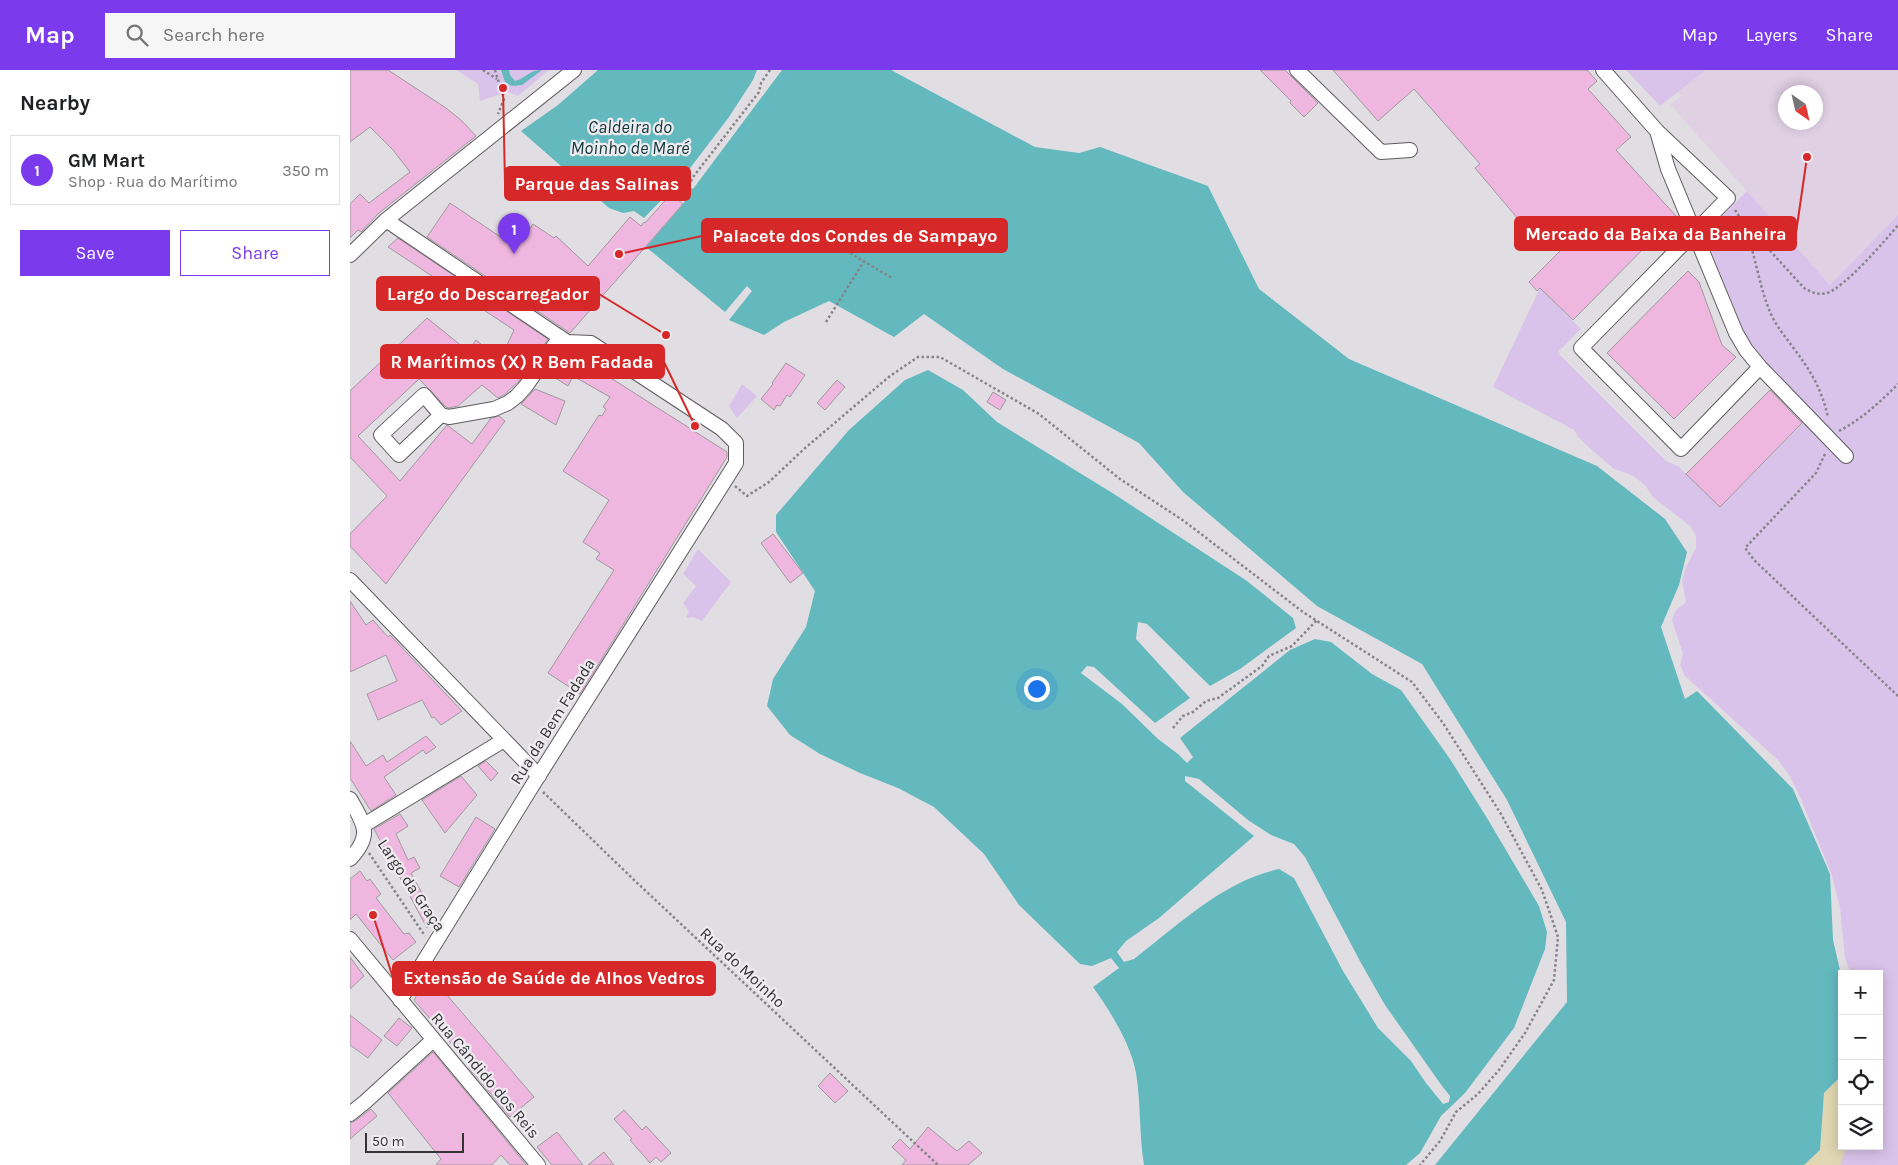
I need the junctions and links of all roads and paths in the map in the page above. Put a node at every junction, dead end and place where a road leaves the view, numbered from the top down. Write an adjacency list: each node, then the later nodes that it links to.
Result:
1 (482, 70): 7 (path)
2 (495, 70): 7 (path)
3 (574, 70): 13 (street)
4 (770, 70): 11 (path)
5 (1603, 70): 9 (street)
6 (1302, 72): 10 (street)
7 (498, 80): 8 (path)
8 (496, 120)
9 (1657, 131): 12 (street); 16 (street)
10 (1410, 150)
11 (689, 186)
12 (1728, 198): 14 (path); 16 (street)
13 (386, 220): 18 (street); 22 (street)
14 (1742, 220): 15 (path); 26 (path)
15 (1898, 225)
16 (1695, 232): 23 (street); 23 (street)
17 (833, 243): 19 (path)
18 (350, 255)
19 (864, 261): 20 (path); 21 (path)
20 (892, 278)
21 (826, 322)
22 (560, 337): 25 (street); 28 (street, Rua da Bem Fadada)
23 (1760, 367): 26 (street)
24 (1898, 384): 26 (path)
25 (442, 415)
26 (1827, 437): 27 (street); 31 (path)
27 (1846, 456)
28 (726, 479): 30 (path); 34 (street, Rua da Bem Fadada)
29 (350, 580): 33 (street)
30 (1317, 620): 32 (path); 46 (path)
31 (1898, 696)
32 (1173, 728)
33 (504, 740): 34 (street); 36 (street)
34 (536, 779): 40 (street, Rua da Bem Fadada); 45 (path, Rua do Moinho)
35 (350, 799): 36 (street)
36 (364, 824): 37 (street, Largo da Graça)
37 (362, 842): 38 (street, Largo da Graça); 40 (path, Largo da Graça)
38 (350, 859)
39 (350, 939): 41 (street, Rua Cândido dos Reis)
40 (432, 948): 41 (street, Rua da Bem Fadada)
41 (400, 1000): 42 (street, Rua Cândido dos Reis)
42 (434, 1040): 43 (street); 44 (street, Rua Cândido dos Reis)
43 (350, 1114)
44 (538, 1165)
45 (938, 1165)
46 (1420, 1165)

